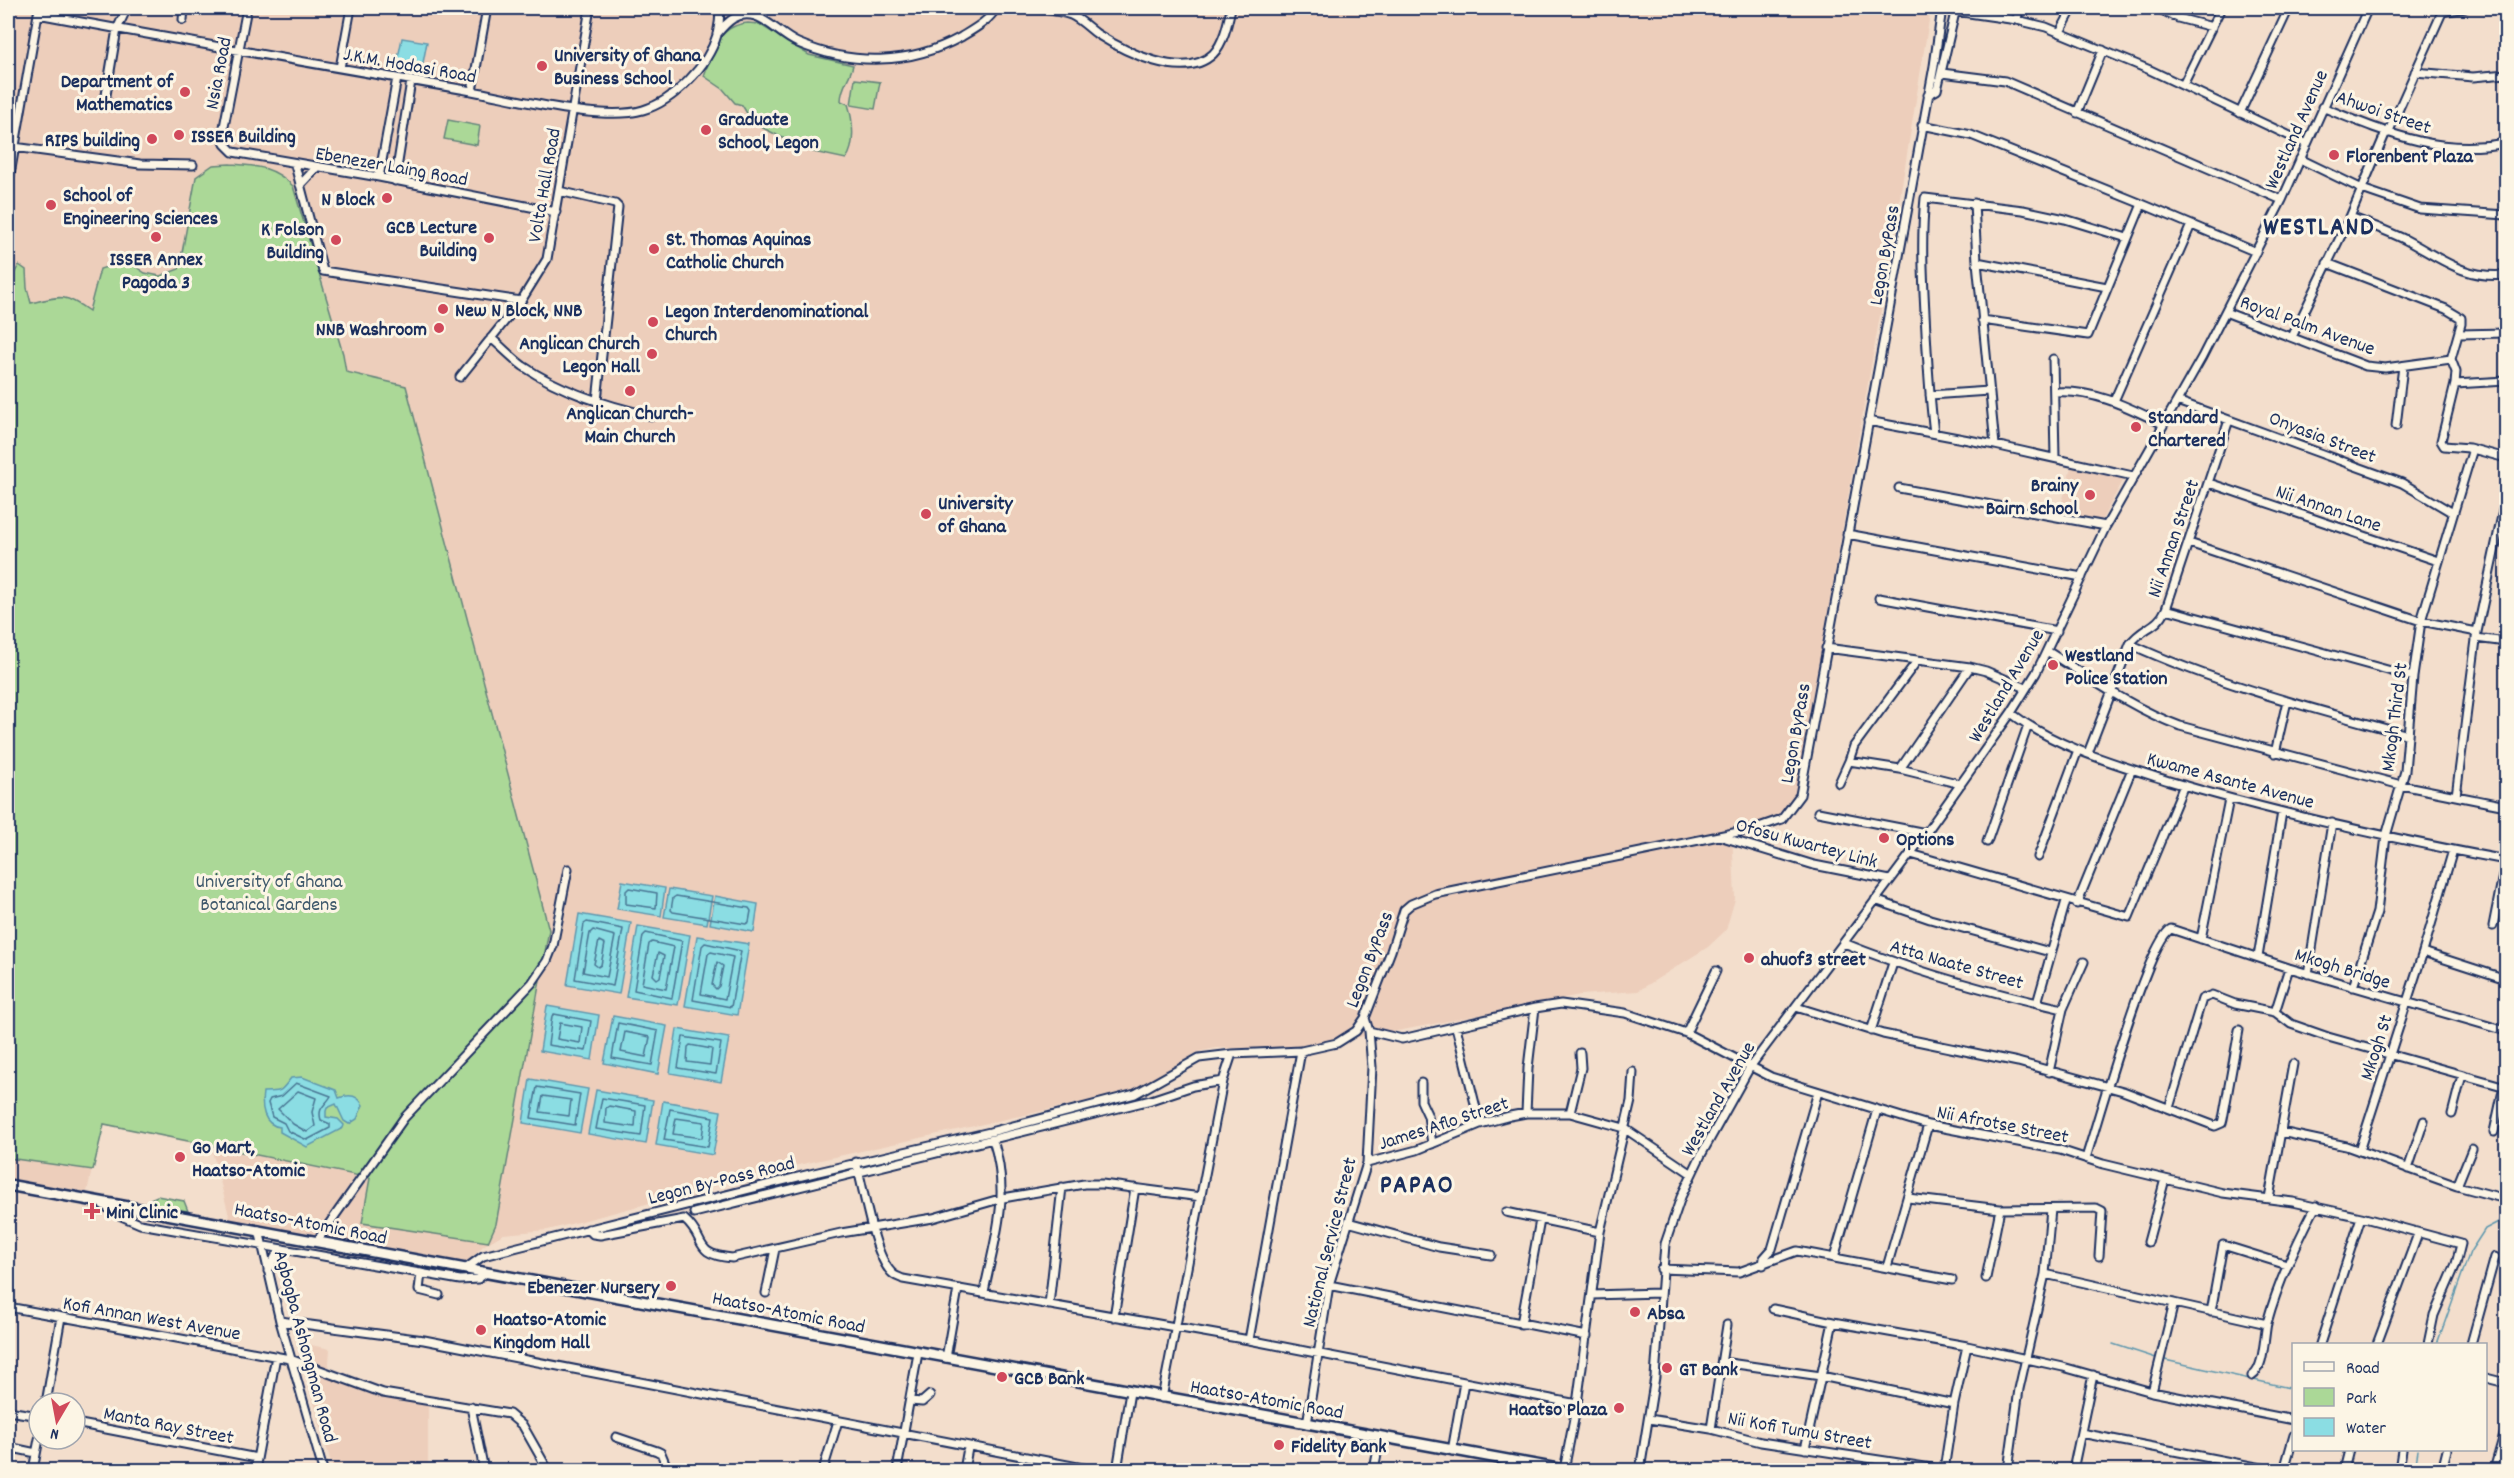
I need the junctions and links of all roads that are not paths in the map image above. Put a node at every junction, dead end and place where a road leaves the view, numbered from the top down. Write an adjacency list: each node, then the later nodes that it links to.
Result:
1 (127, 8): 28 (street)
2 (184, 8): 25 (street)
3 (247, 8): 31 (street, Nsia Road)
4 (351, 8): 33 (street)
5 (487, 8): 40 (street)
6 (590, 8): 44 (street, Volta Hall Road)
7 (720, 8): 30 (street, J.K.M. Hodasi Road)
8 (753, 8): 24 (street)
9 (996, 8): 24 (street)
10 (1035, 8): 23 (street)
11 (1231, 8): 23 (street)
12 (1942, 8): 41 (street, Legon ByPass)
13 (2019, 8): 26 (street)
14 (2073, 8): 29 (street)
15 (2158, 8): 27 (street)
16 (2221, 8): 27 (street)
17 (2289, 8): 45 (street)
18 (2368, 8): 43 (street, Westland Avenue)
19 (2465, 8): 21 (street)
20 (1955, 9): 26 (street); 35 (street)
21 (2443, 10): 34 (street)
22 (38, 11): 28 (street, J.K.M. Hodasi Road); 52 (street)
23 (1073, 12)
24 (761, 19): 30 (street)
25 (183, 20)
26 (2017, 20): 29 (street)
27 (2212, 27): 39 (street)
28 (117, 29): 31 (street, J.K.M. Hodasi Road); 42 (street)
29 (2060, 32): 32 (street)
30 (717, 35): 44 (street, J.K.M. Hodasi Road)
31 (239, 50): 33 (street, J.K.M. Hodasi Road); 50 (street, Nsia Road)
32 (2103, 50): 39 (street); 46 (street)
33 (340, 69): 37 (street, J.K.M. Hodasi Road)
34 (2415, 72): 36 (street); 48 (street)
35 (1942, 73): 41 (street); 46 (street)
36 (2506, 74)
37 (397, 78): 38 (street, J.K.M. Hodasi Road); 57 (street)
38 (411, 81): 40 (street, J.K.M. Hodasi Road); 58 (street)
39 (2182, 85): 45 (street)
40 (472, 91): 44 (street, J.K.M. Hodasi Road)
41 (1928, 95): 47 (street, Legon ByPass)
42 (105, 100)
43 (2322, 107): 48 (street, Ahwoi Street); 51 (street, Westland Avenue)
44 (573, 109): 62 (street, Volta Hall Road)
45 (2240, 112): 51 (street)
46 (2077, 113): 65 (street)
47 (1922, 125): 63 (street, Legon ByPass); 67 (street)
48 (2387, 132): 49 (street, Ahwoi Street); 61 (street)
49 (2506, 143)
50 (225, 144): 55 (street, Ebenezer Laing Road)
51 (2307, 144): 53 (street, Westland Avenue)
52 (14, 147): 54 (street); 60 (street)
53 (2300, 159): 61 (street); 65 (street, Westland Avenue)
54 (193, 165)
55 (295, 165): 56 (street, Ebenezer Laing Road); 59 (street)
56 (316, 168): 57 (street, Ebenezer Laing Road); 59 (street)
57 (379, 177): 58 (street, Ebenezer Laing Road)
58 (395, 181): 68 (street, Ebenezer Laing Road)
59 (300, 185): 78 (street)
60 (8, 186)
61 (2362, 189): 69 (street); 70 (street)
62 (559, 191): 68 (street, Volta Hall Road); 94 (street)
63 (1910, 197): 64 (street); 99 (street, Legon ByPass)
64 (1925, 198): 66 (street); 93 (street)
65 (2282, 200): 73 (street, Westland Avenue)
66 (1974, 203): 72 (street); 74 (street)
67 (2142, 204): 71 (street); 72 (street)
68 (556, 212): 78 (street, Volta Hall Road)
69 (2506, 215)
70 (2350, 216): 75 (street); 76 (street)
71 (2190, 225): 73 (street); 95 (street)
72 (2127, 238): 77 (street)
73 (2256, 252): 79 (street, Westland Avenue)
74 (1977, 262): 77 (street); 80 (street)
75 (2327, 263): 82 (street); 83 (street)
76 (2506, 275)
77 (2107, 286): 80 (street)
78 (521, 301): 84 (street, Volta Hall Road)
79 (2225, 312): 83 (street, Royal Palm Avenue); 96 (street, Westland Avenue)
80 (1982, 320): 91 (street)
81 (2506, 333): 82 (street)
82 (2459, 334): 86 (street)
83 (2292, 337): 87 (street, Royal Palm Avenue)
84 (491, 338): 88 (street, Volta Hall Road); 94 (street)
85 (2053, 359): 92 (street)
86 (2451, 359): 87 (street, Royal Palm Avenue); 90 (street)
87 (2403, 366): 101 (street)
88 (460, 377)
89 (2506, 381): 90 (street)
90 (2455, 384): 104 (street)
91 (1989, 391): 93 (street); 103 (street)
92 (2054, 392): 95 (street); 105 (street)
93 (1930, 395): 102 (street)
94 (597, 401): 97 (street)
95 (2114, 401): 100 (street)
96 (2176, 401): 98 (street, Onyasia Street); 100 (street, Westland Avenue)
97 (652, 416)
98 (2229, 420): 108 (street, Nii Annan Street); 111 (street, Onyasia Street)
99 (1868, 421): 102 (street); 113 (street, Legon ByPass)
100 (2163, 424): 107 (street, Westland Avenue)
101 (2396, 426)
102 (1934, 433): 103 (street)
103 (1995, 445): 105 (street)
104 (2470, 450): 106 (street); 111 (street, Mkogh Third St)
105 (2055, 458): 107 (street)
106 (2506, 458)
107 (2133, 476): 112 (street, Westland Avenue)
108 (2209, 483): 114 (street, Nii Annan Street); 115 (street, Nii Annan Lane)
109 (1899, 488): 112 (street)
110 (2506, 497): 121 (street)
111 (2453, 513): 115 (street, Mkogh Third St)
112 (2106, 526): 116 (street, Westland Avenue)
113 (1847, 534): 116 (street); 124 (street, Legon ByPass)
114 (2189, 543): 118 (street, Nii Annan Street); 119 (street)
115 (2438, 561): 119 (street, Mkogh Third St)
116 (2082, 577): 120 (street, Westland Avenue)
117 (1879, 598): 120 (street)
118 (2166, 609): 123 (street, Nii Annan Street); 128 (street)
119 (2421, 621): 121 (street); 128 (street, Mkogh Third St)
120 (2057, 631): 125 (street, Westland Avenue)
121 (2477, 635): 122 (street); 145 (street)
122 (2506, 642)
123 (2130, 644): 130 (street, Nii Annan Street); 131 (street)
124 (1826, 648): 126 (street); 152 (street, Legon ByPass)
125 (2047, 651): 129 (street, Westland Avenue); 130 (street)
126 (1917, 661): 127 (street); 138 (street)
127 (1970, 668): 129 (street); 139 (street)
128 (2413, 677): 134 (street, Mkogh Third St)
129 (2026, 688): 132 (street, Westland Avenue)
130 (2110, 690): 136 (street, Nii Annan Street); 137 (street)
131 (2287, 701): 134 (street); 137 (street)
132 (2011, 712): 133 (street, Kwame Asante Avenue); 142 (street, Westland Avenue)
133 (2028, 725): 135 (street, Kwame Asante Avenue); 154 (street)
134 (2408, 735): 144 (street, Mkogh Third St)
135 (2078, 750): 136 (street, Kwame Asante Avenue); 157 (street)
136 (2088, 753): 140 (street, Kwame Asante Avenue)
137 (2275, 753): 144 (street)
138 (1849, 761): 139 (street); 141 (street)
139 (1900, 769): 142 (street)
140 (2132, 769): 143 (street, Kwame Asante Avenue); 163 (street)
141 (1839, 783)
142 (1961, 784): 151 (street, Westland Avenue)
143 (2184, 785): 146 (street, Kwame Asante Avenue); 163 (street)
144 (2401, 785): 145 (street); 153 (street, Mkogh Third St)
145 (2456, 796): 147 (street)
146 (2229, 799): 149 (street, Kwame Asante Avenue); 165 (street)
147 (2506, 806)
148 (1818, 812): 151 (street)
149 (2282, 812): 150 (street, Kwame Asante Avenue); 169 (street)
150 (2332, 823): 153 (street, Kwame Asante Avenue); 174 (street)
151 (1926, 833): 156 (street, Westland Avenue)
152 (1715, 835): 160 (street, Ofosu Kwartey Link); 183 (street, Legon ByPass)
153 (2386, 836): 155 (street, Kwame Asante Avenue); 176 (street, Mkogh Third St)
154 (1987, 842)
155 (2453, 850): 158 (street, Kwame Asante Avenue); 168 (street, Mkogh St)
156 (1911, 854): 160 (street, Westland Avenue); 162 (street)
157 (2038, 857)
158 (2506, 860): 164 (street)
159 (568, 869): 250 (street)
160 (1890, 880): 161 (street, Westland Avenue)
161 (1875, 900): 166 (street, Westland Avenue); 167 (street)
162 (2066, 901): 163 (street); 167 (street)
163 (2077, 904)
164 (2493, 926)
165 (2201, 939): 169 (street, Mkogh Bridge); 202 (street, Mkogh Bridge)
166 (1844, 943): 171 (street, Atta Naate Street); 179 (street, Westland Avenue)
167 (2050, 952): 177 (street)
168 (2423, 952): 175 (street); 178 (street, Mkogh St)
169 (2258, 957): 172 (street, Mkogh Bridge)
170 (2084, 962): 181 (street)
171 (1893, 963): 177 (street, Atta Naate Street); 187 (street)
172 (2289, 968): 174 (street, Mkogh Bridge); 182 (street)
173 (1716, 971): 189 (street)
174 (2308, 974): 176 (street, Mkogh Bridge)
175 (2506, 979)
176 (2353, 987): 178 (street, Mkogh Bridge)
177 (2037, 1002): 181 (street, Atta Naate Street)
178 (2407, 1003): 188 (street, Mkogh Bridge); 193 (street, Mkogh St)
179 (1796, 1007): 187 (street); 195 (street, Westland Avenue)
180 (1535, 1008): 184 (street, Nii Afrotse Street); 189 (street, Nii Afrotse Street); 206 (street)
181 (2063, 1009): 197 (street)
182 (2275, 1012): 193 (street); 204 (street)
183 (1365, 1018): 185 (street, National Service Street); 190 (street, Legon ByPass)
184 (1456, 1027): 185 (street, Nii Afrotse Street); 210 (street)
185 (1369, 1030): 222 (street, National Service Street)
186 (2239, 1030): 204 (street)
187 (1871, 1031): 197 (street)
188 (2506, 1032)
189 (1686, 1033): 195 (street, Nii Afrotse Street)
190 (1300, 1051): 192 (street, Legon ByPass); 293 (street)
191 (1580, 1053): 207 (street)
192 (1232, 1054): 199 (street); 214 (street, Legon ByPass)
193 (2390, 1055): 198 (street); 219 (street, Mkogh St)
194 (2293, 1064): 213 (street)
195 (1750, 1067): 203 (street, Nii Afrotse Street); 225 (street, Westland Avenue)
196 (1633, 1072): 212 (street)
197 (2049, 1072): 202 (street)
198 (2462, 1074): 201 (street); 208 (street)
199 (1223, 1081): 216 (street); 231 (street)
200 (1420, 1083): 217 (street)
201 (2505, 1086): 215 (street)
202 (2108, 1087): 204 (street); 220 (street)
203 (1818, 1092): 205 (street, Nii Afrotse Street); 255 (street)
204 (2169, 1108)
205 (1877, 1110): 211 (street, Nii Afrotse Street); 260 (street)
206 (1526, 1113): 207 (street, James Aflo Street); 210 (street, James Aflo Street)
207 (1570, 1113): 212 (street, James Aflo Street)
208 (2452, 1114)
209 (2424, 1121): 223 (street)
210 (1480, 1124): 217 (street, James Aflo Street)
211 (1928, 1125): 220 (street, Nii Afrotse Street); 233 (street)
212 (1624, 1128): 225 (street, James Aflo Street); 248 (street)
213 (2281, 1131): 219 (street); 234 (street)
214 (990, 1132): 221 (street, Legon By-Pass Road)
215 (2494, 1132)
216 (993, 1140): 224 (street); 232 (street)
217 (1432, 1144): 222 (street, James Aflo Street)
218 (2472, 1149): 228 (street)
219 (2359, 1150): 223 (street)
220 (2086, 1158): 226 (street, Nii Afrotse Street)
221 (856, 1162): 224 (street); 247 (street, Legon By-Pass Road)
222 (1367, 1163): 244 (street, National Service Street)
223 (2408, 1169): 228 (street)
224 (859, 1173): 241 (street); 245 (street)
225 (1692, 1174): 265 (street, Westland Avenue)
226 (2165, 1179): 234 (street, Nii Afrotse Street); 251 (street)
227 (8, 1185): 236 (main road, Haatso-Atomic Road)
228 (2457, 1186): 235 (street)
229 (1062, 1187): 230 (street); 232 (street); 280 (street)
230 (1135, 1188): 231 (street); 285 (street)
231 (1201, 1197): 291 (street)
232 (1003, 1198): 245 (street); 274 (street)
233 (1908, 1198): 238 (street); 263 (street)
234 (2269, 1198): 237 (street, Nii Afrotse Street)
235 (2506, 1199)
236 (99, 1202): 246 (main road, Haatso-Atomic Road); 252 (street)
237 (2316, 1206): 242 (street, Nii Afrotse Street); 262 (street)
238 (2000, 1209): 239 (street); 270 (street)
239 (2051, 1209): 257 (street); 269 (street)
240 (1506, 1212): 243 (street)
241 (694, 1213)
242 (2361, 1217): 249 (street, Nii Afrotse Street); 294 (street)
243 (1540, 1220): 248 (street); 288 (street)
244 (1348, 1222): 256 (street); 272 (street, National Service Street)
245 (872, 1228): 254 (street); 273 (street)
246 (259, 1229): 250 (main road, Haatso-Atomic Road); 252 (street, Agbogba Ashongman Road)
247 (588, 1229): 254 (street); 264 (street, Legon By-Pass Road)
248 (1600, 1232): 278 (street)
249 (2418, 1234): 295 (street); 296 (street, Nii Afrotse Street)
250 (316, 1241): 264 (main road, Haatso-Atomic Road)
251 (2148, 1242)
252 (262, 1245): 253 (street); 266 (street, Agbogba Ashongman Road)
253 (283, 1249): 266 (street); 268 (street)
254 (775, 1249): 275 (street)
255 (1772, 1249): 258 (street); 261 (street)
256 (1491, 1255)
257 (2099, 1256)
258 (1781, 1257): 260 (street); 261 (street)
259 (2495, 1257): 297 (street)
260 (1834, 1258): 263 (street)
261 (1763, 1265): 265 (street)
262 (2287, 1265): 283 (street); 289 (street)
263 (1887, 1267): 271 (street)
264 (465, 1269): 267 (main road, Haatso-Atomic Road)
265 (1661, 1269): 276 (street, Westland Avenue)
266 (268, 1272): 286 (street, Agbogba Ashongman Road)
267 (486, 1273): 268 (street); 299 (main road, Haatso-Atomic Road)
268 (421, 1274): 277 (street)
269 (2045, 1274): 279 (street); 304 (street)
270 (1986, 1278)
271 (1952, 1280)
272 (1329, 1285): 288 (street); 300 (street, National Service Street)
273 (958, 1289): 274 (street); 302 (street)
274 (984, 1292): 280 (street)
275 (766, 1293)
276 (1659, 1293): 278 (street); 323 (street, Westland Avenue)
277 (439, 1294)
278 (1592, 1295): 292 (street)
279 (2174, 1303): 283 (street); 314 (street)
280 (1049, 1305): 285 (street)
281 (8, 1307): 284 (street, Kofi Annan West Avenue)
282 (1773, 1309): 287 (street)
283 (2211, 1312): 289 (street)
284 (61, 1317): 301 (street, Kofi Annan West Avenue); 312 (street)
285 (1114, 1317): 291 (street)
286 (280, 1321): 303 (street, Agbogba Ashongman Road); 325 (street)
287 (1833, 1322): 298 (street); 307 (street)
288 (1521, 1324): 292 (street)
289 (2267, 1324): 308 (street)
290 (1727, 1325): 305 (street)
291 (1177, 1328): 293 (street); 316 (street)
292 (1587, 1336): 318 (street)
293 (1249, 1340): 300 (street)
294 (2320, 1343)
295 (2377, 1343)
296 (2428, 1343)
297 (2471, 1343)
298 (1967, 1346): 304 (street); 319 (street)
299 (918, 1353): 302 (main road, Haatso-Atomic Road); 317 (street)
300 (1318, 1353): 310 (street); 326 (street, National Service Street)
301 (276, 1356): 303 (street, Kofi Annan West Avenue); 343 (street)
302 (946, 1358): 313 (main road, Haatso-Atomic Road)
303 (290, 1359): 320 (street, Kofi Annan West Avenue); 349 (street, Agbogba Ashongman Road)
304 (2026, 1360): 306 (street); 362 (street)
305 (1722, 1362): 307 (street); 329 (street)
306 (2093, 1375): 314 (street); 330 (street)
307 (1821, 1376): 319 (street); 337 (street)
308 (2252, 1376)
309 (2487, 1378): 311 (street)
310 (1464, 1382): 318 (street); 338 (street)
311 (2506, 1383)
312 (48, 1391)
313 (1130, 1392): 316 (main road, Haatso-Atomic Road); 357 (street)
314 (2152, 1392): 324 (street)
315 (930, 1395): 317 (street)
316 (1162, 1398): 326 (main road, Haatso-Atomic Road)
317 (910, 1401): 331 (street)
318 (1577, 1404): 359 (street)
319 (1954, 1404): 361 (street)
320 (471, 1407): 350 (street); 351 (street, Kofi Annan West Avenue)
321 (8, 1412): 322 (street)
322 (27, 1414)
323 (1649, 1419): 329 (street, Nii Kofi Tumu Street); 346 (street, Westland Avenue)
324 (2292, 1420)
325 (838, 1421): 331 (street); 353 (street)
326 (1307, 1424): 333 (main road, Haatso-Atomic Road)
327 (87, 1425): 343 (street, Manta Ray Street)
328 (2506, 1428): 369 (street)
329 (1711, 1429): 337 (street, Nii Kofi Tumu Street)
330 (2081, 1433): 363 (street); 364 (street)
331 (903, 1435): 336 (street); 354 (street)
332 (616, 1437): 352 (street)
333 (1380, 1438): 338 (main road, Haatso-Atomic Road); 358 (street)
334 (2292, 1442): 365 (street)
335 (8, 1447): 342 (street)
336 (968, 1448): 355 (street); 356 (street)
337 (1805, 1449): 344 (street, Nii Kofi Tumu Street)
338 (1452, 1450): 345 (main road, Haatso-Atomic Road)
339 (2349, 1451): 366 (street)
340 (2402, 1451): 367 (street)
341 (2447, 1451): 368 (street)
342 (36, 1452): 347 (street)
343 (257, 1458): 348 (street)
344 (1889, 1462): 360 (street); 361 (street, Nii Kofi Tumu Street)
345 (1544, 1469): 359 (main road, Haatso-Atomic Road)
346 (1640, 1469)
347 (33, 1470)
348 (255, 1470)
349 (323, 1470)
350 (484, 1470)
351 (548, 1470)
352 (668, 1470)
353 (823, 1470)
354 (897, 1470)
355 (964, 1470)
356 (1093, 1470)
357 (1117, 1470)
358 (1374, 1470)
359 (1564, 1470)
360 (1888, 1470)
361 (1945, 1470)
362 (2008, 1470)
363 (2073, 1470)
364 (2272, 1470)
365 (2284, 1470)
366 (2344, 1470)
367 (2399, 1470)
368 (2442, 1470)
369 (2494, 1470)

